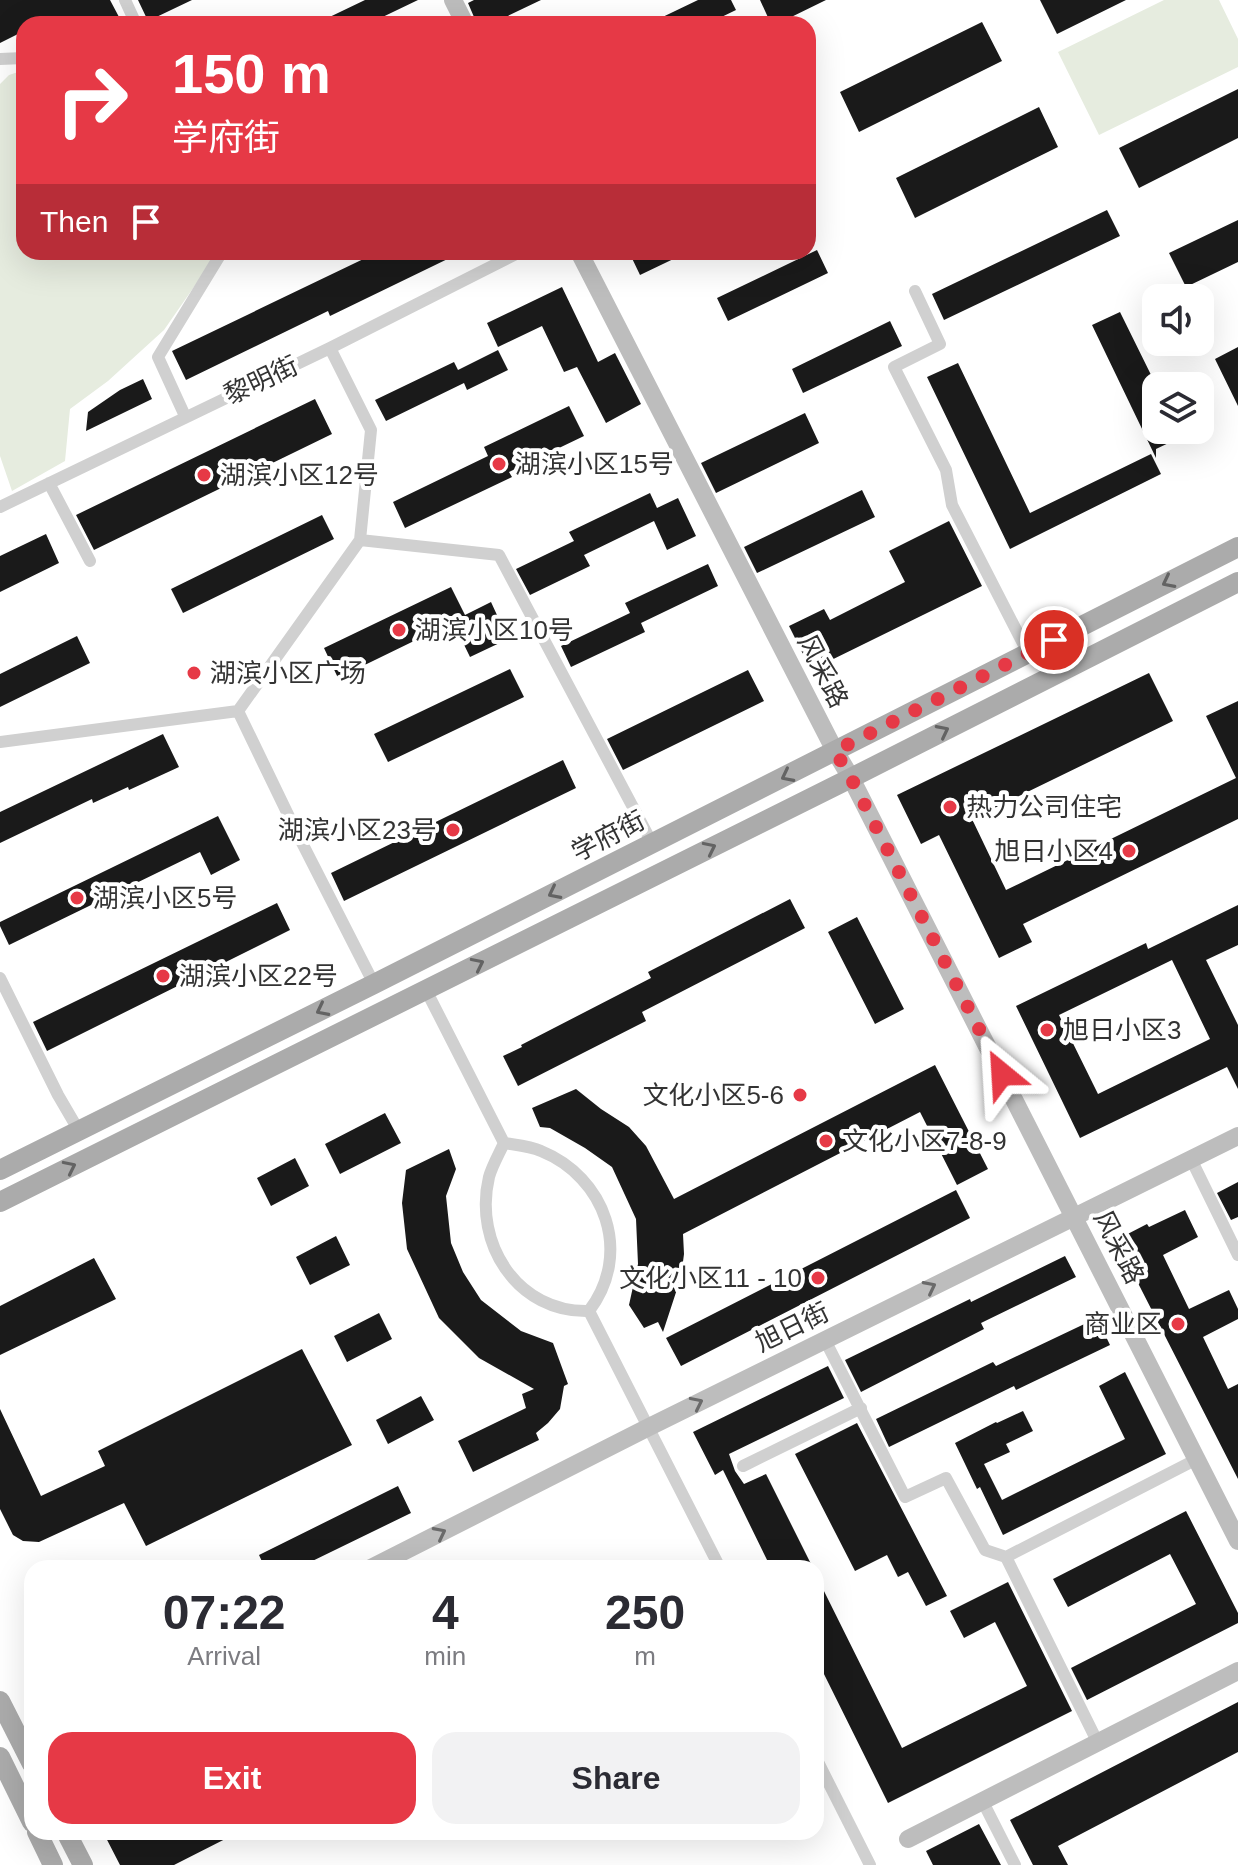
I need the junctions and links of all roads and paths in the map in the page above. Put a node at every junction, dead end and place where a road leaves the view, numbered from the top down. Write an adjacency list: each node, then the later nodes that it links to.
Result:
1 (217, 260): 6 (street)
2 (504, 260): 5 (street, 黎明街)
3 (583, 260): 16 (main road, 风采路)
4 (915, 291): 13 (street)
5 (330, 348): 6 (street, 黎明街); 9 (street)
6 (185, 416): 7 (street, 黎明街)
7 (49, 483): 8 (street, 黎明街); 11 (street)
8 (0, 507)
9 (360, 540): 14 (street); 18 (street)
10 (1238, 547): 13 (main road, 学府街, one-way to 13)
11 (90, 561)
12 (1238, 582): 17 (main road, one-way to 12)
13 (1028, 653): 16 (main road, 学府街)
14 (238, 711): 15 (street); 20 (street)
15 (0, 742)
16 (835, 751): 17 (main road, 风采路); 18 (main road, 学府街, one-way to 18)
17 (851, 778): 21 (main road, one-way to 17); 30 (main road, 风采路)
18 (652, 843): 20 (main road, 学府街, one-way to 20)
19 (0, 978): 24 (street)
20 (374, 984): 22 (main road, 学府街, one-way to 22)
21 (426, 990): 23 (main road); 26 (street)
22 (282, 1030): 23 (main road); 24 (main road, 学府街)
23 (295, 1056): 29 (main road, one-way to 23)
24 (79, 1131): 28 (main road, 学府街)
25 (1238, 1136): 27 (main road, 旭日街)
26 (504, 1143): 32 (street); 32 (street)
27 (1191, 1159): 30 (main road, 旭日街); 31 (street)
28 (0, 1170)
29 (0, 1202)
30 (1074, 1215): 33 (main road, 旭日街, one-way to 30); 36 (main road, 风采路)
31 (1237, 1252)
32 (589, 1311): 35 (street)
33 (825, 1340): 34 (street); 35 (main road, 旭日街, one-way to 33)
34 (861, 1408): 37 (street); 39 (street)
35 (649, 1427): 40 (main road, 旭日街, one-way to 35); 41 (street)
36 (1197, 1459): 38 (main road, 风采路); 39 (street)
37 (743, 1466)
38 (1238, 1541)
39 (1006, 1557): 45 (street)
40 (387, 1560)
41 (716, 1560)
42 (1238, 1671): 45 (main road)
43 (0, 1701): 44 (main road)
44 (24, 1737)
45 (1098, 1743): 49 (main road)
46 (24, 1744): 47 (main road)
47 (0, 1756): 50 (main road)
48 (824, 1774): 56 (street)
49 (983, 1802): 51 (main road); 57 (street)
50 (24, 1806)
51 (908, 1839)
52 (41, 1840): 54 (main road)
53 (70, 1840): 55 (main road)
54 (53, 1865)
55 (83, 1865)
56 (870, 1865)
57 (1015, 1865)

